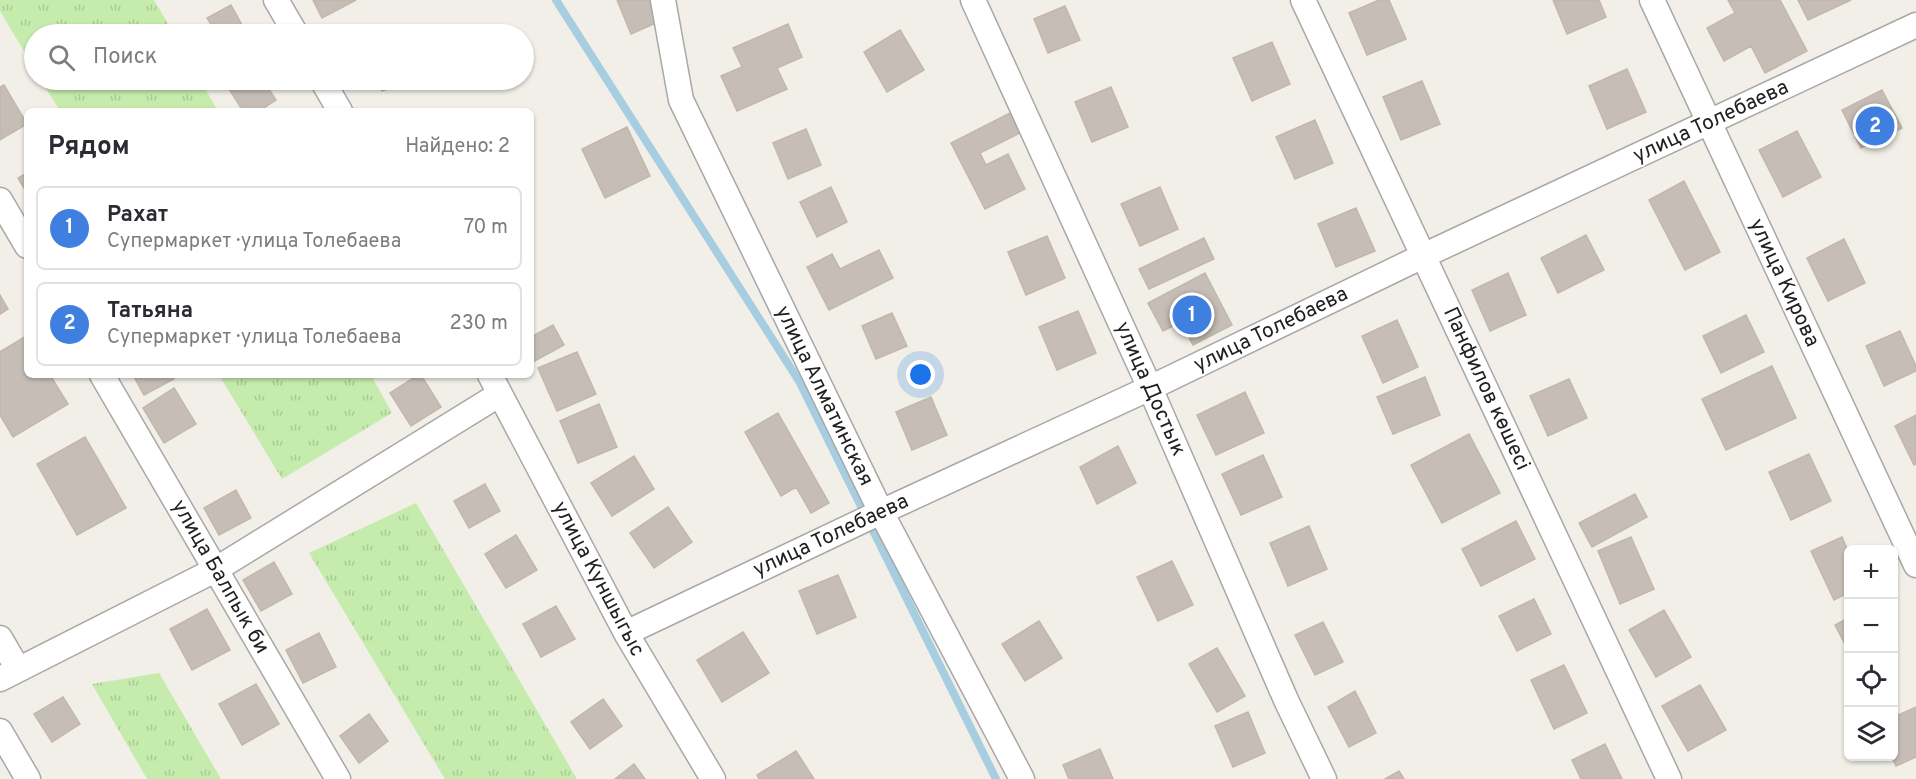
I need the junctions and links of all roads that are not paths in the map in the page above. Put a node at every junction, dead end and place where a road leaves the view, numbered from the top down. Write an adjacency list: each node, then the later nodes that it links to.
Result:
1 (276, 0): 6 (street)
2 (663, 0): 17 (street, улица Алматинская)
3 (973, 0): 16 (street, улица Достык)
4 (1303, 0): 13 (street, Панфилов көшесі)
5 (1652, 0): 10 (street, улица Кирова)
6 (290, 24)
7 (1916, 25): 10 (street, улица Толебаева)
8 (328, 90): 9 (street)
9 (338, 108)
10 (1709, 123): 13 (street, улица Толебаева); 18 (street, улица Кирова)
11 (0, 200): 12 (street)
12 (24, 241)
13 (1423, 256): 16 (street, улица Толебаева); 29 (street, Панфилов көшесі)
14 (104, 378): 19 (street, улица Балпык би)
15 (495, 384): 19 (street); 20 (street, улица Куншыгыс)
16 (1150, 388): 17 (street, улица Толебаева); 28 (street, улица Достык)
17 (881, 513): 20 (street, улица Толебаева); 27 (street, улица Алматинская)
18 (1916, 565)
19 (215, 570): 22 (street); 25 (street, улица Балпык би)
20 (626, 633): 26 (street, улица Куншыгыс)
21 (0, 638): 22 (street)
22 (9, 674)
23 (0, 731): 24 (street)
24 (28, 779)
25 (338, 779)
26 (713, 779)
27 (1022, 779)
28 (1324, 779)
29 (1669, 779)

